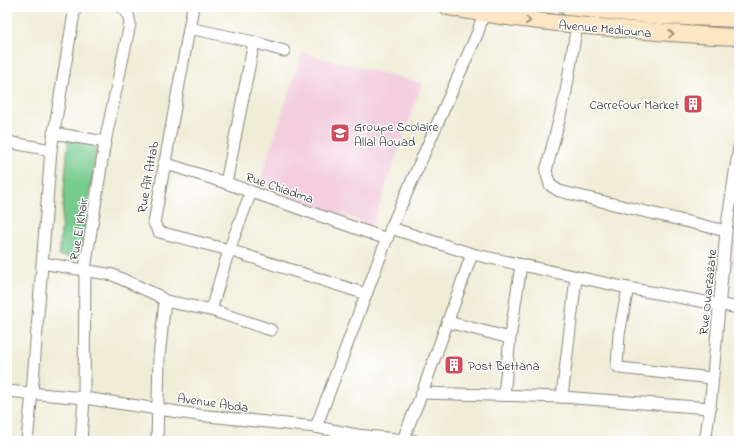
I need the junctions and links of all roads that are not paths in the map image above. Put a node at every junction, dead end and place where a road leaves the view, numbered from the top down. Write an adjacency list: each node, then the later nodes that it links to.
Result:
1 (75, 7): 15 (street)
2 (122, 7): 17 (street, Rue El Khair)
3 (193, 7): 11 (street, Rue Aït Attab)
4 (448, 7): 7 (street, Avenue Mediouna)
5 (562, 7): 9 (street)
6 (567, 7): 8 (street, Avenue Mediouna)
7 (484, 11): 9 (street, Avenue Mediouna, one-way to 9); 23 (street)
8 (739, 19): 12 (street)
9 (559, 24): 10 (street, Avenue Mediouna)
10 (577, 25): 12 (street, Avenue Mediouna, one-way to 12); 24 (street)
11 (189, 28): 13 (street); 20 (street, Rue Aït Attab)
12 (738, 39)
13 (254, 42): 14 (street); 21 (street)
14 (284, 51)
15 (53, 133): 17 (street); 19 (street)
16 (7, 142): 19 (street)
17 (105, 142): 30 (street, Rue El Khair)
18 (739, 147): 24 (street, Rue Ouarzazate)
19 (51, 150): 28 (street)
20 (164, 163): 21 (street, Rue Chiadma); 26 (street, Rue Aït Attab)
21 (226, 182): 22 (street, Rue Chiadma)
22 (251, 192): 25 (street, Rue Chiadma); 26 (street)
23 (391, 228): 25 (street); 27 (street)
24 (726, 231): 35 (street, Rue Ouarzazate)
25 (387, 239): 33 (street)
26 (229, 250): 33 (street, Rue Aït Attab); 37 (street)
27 (472, 254): 29 (street); 38 (street)
28 (42, 263): 30 (street); 44 (street)
29 (521, 266): 31 (street); 40 (street)
30 (85, 270): 34 (street); 47 (street, Rue El Khair)
31 (576, 278): 32 (street); 46 (street)
32 (628, 288): 35 (street); 41 (street)
33 (366, 294): 50 (street)
34 (165, 301): 37 (street); 48 (street)
35 (720, 306): 36 (street); 41 (street, Rue Ouarzazate)
36 (739, 308)
37 (211, 310): 39 (street)
38 (448, 322): 40 (street); 43 (street)
39 (271, 330)
40 (510, 338): 45 (street)
41 (712, 378): 49 (street, Rue Ouarzazate)
42 (7, 391): 44 (street, Avenue Abda)
43 (422, 393): 45 (street); 52 (street)
44 (32, 394): 47 (street, Avenue Abda); 53 (street)
45 (504, 395): 46 (street)
46 (562, 397): 49 (street)
47 (84, 398): 48 (street, Avenue Abda); 54 (street, Rue El Khair)
48 (157, 408): 50 (street, Avenue Abda); 55 (street)
49 (710, 408): 57 (street, Rue Ouarzazate)
50 (316, 427): 51 (street, Avenue Abda)
51 (356, 438): 52 (street, Avenue Abda)
52 (403, 439): 56 (street, Avenue Abda)
53 (27, 441)
54 (81, 441)
55 (157, 441)
56 (415, 441)
57 (705, 441)

